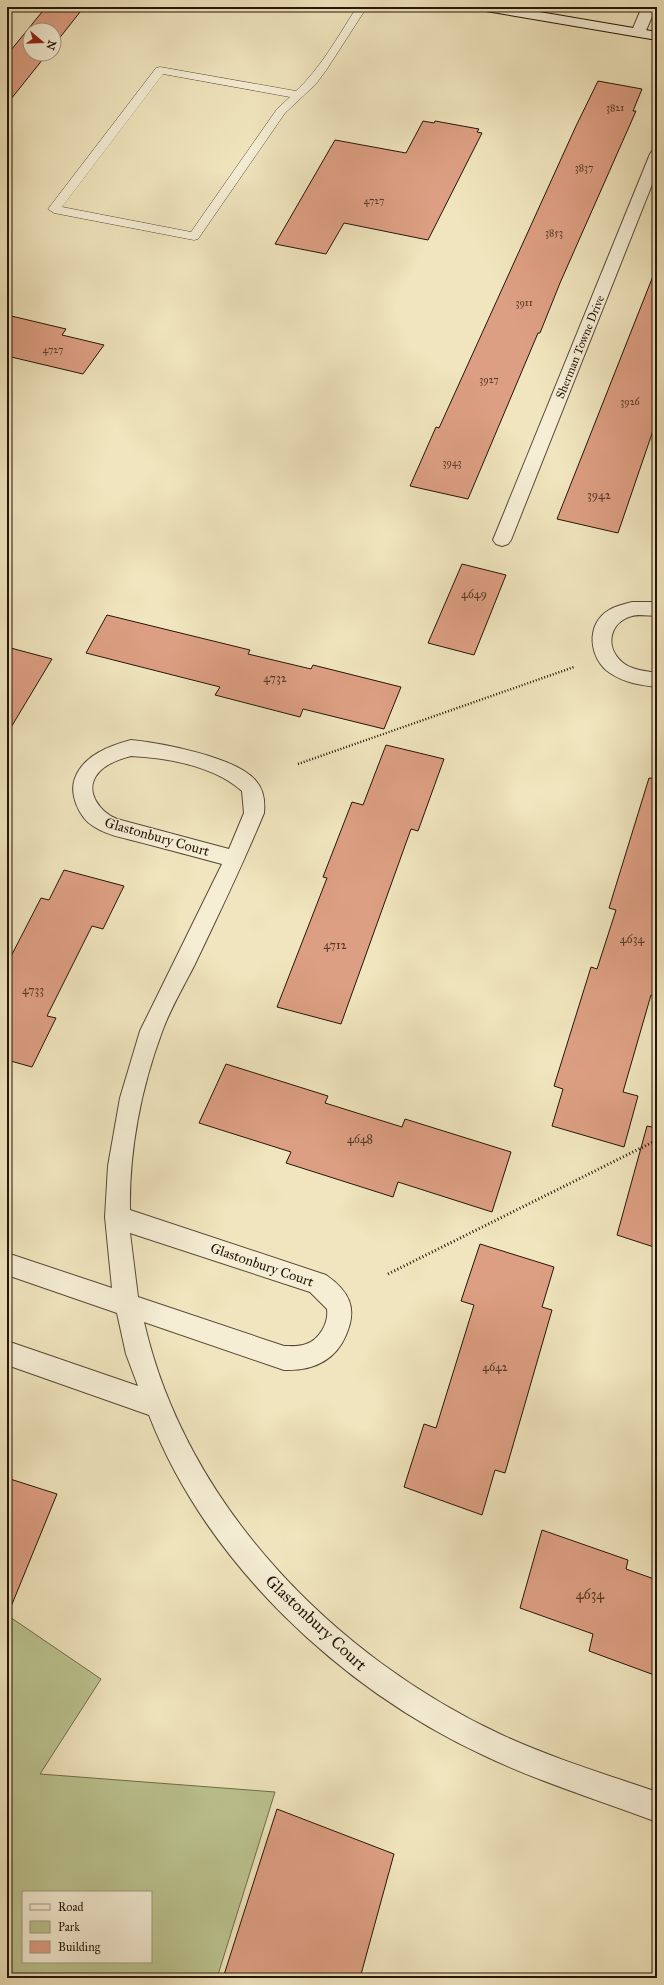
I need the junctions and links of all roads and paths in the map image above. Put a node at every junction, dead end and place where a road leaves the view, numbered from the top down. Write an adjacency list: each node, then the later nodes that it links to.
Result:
1 (362, 7): 6 (lane)
2 (486, 7): 4 (street)
3 (649, 7): 4 (street)
4 (638, 33): 5 (street)
5 (657, 36)
6 (298, 95): 6 (lane)
7 (657, 154): 8 (street, Sherman Towne Drive)
8 (502, 540)
9 (657, 609): 11 (street)
10 (574, 667): 12 (path)
11 (657, 680)
12 (298, 764)
13 (235, 859): 13 (street, Glastonbury Court); 15 (street, Glastonbury Court)
14 (657, 1140): 17 (path)
15 (117, 1217): 18 (street, Glastonbury Court); 18 (street, Glastonbury Court)
16 (7, 1264): 18 (street, Glastonbury Court)
17 (388, 1274)
18 (127, 1305): 20 (street, Glastonbury Court)
19 (7, 1353): 20 (street)
20 (157, 1404): 21 (street, Glastonbury Court)
21 (657, 1807)

